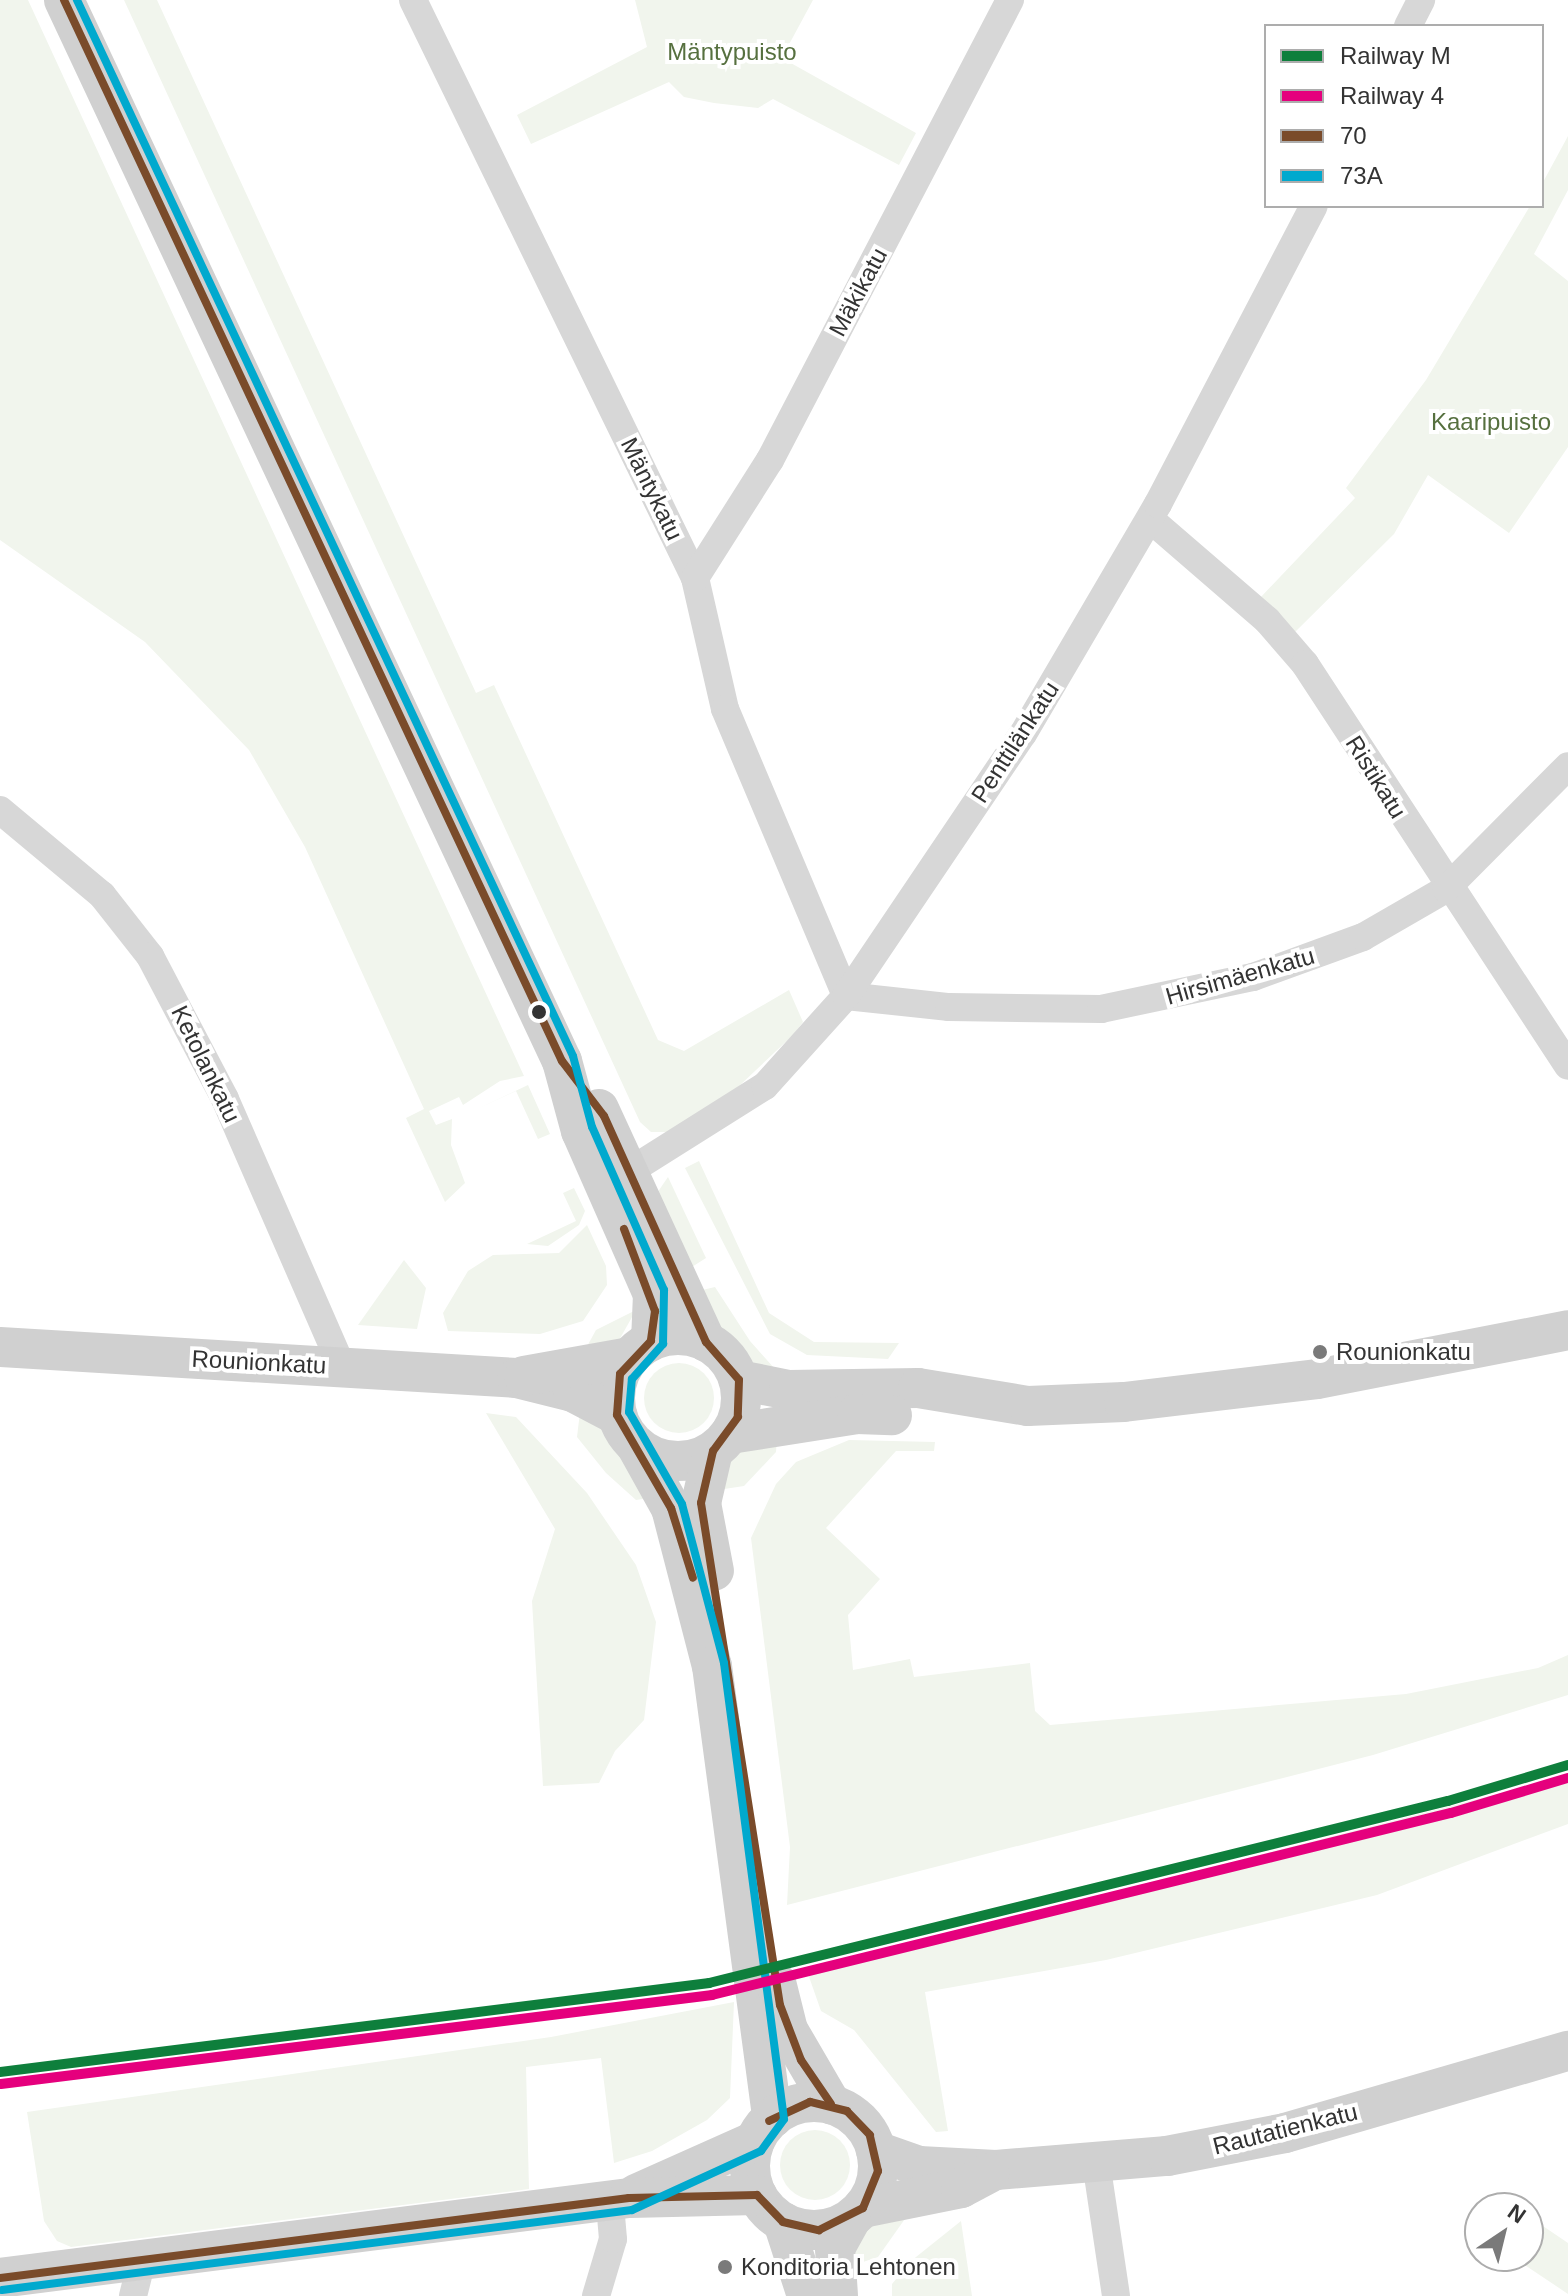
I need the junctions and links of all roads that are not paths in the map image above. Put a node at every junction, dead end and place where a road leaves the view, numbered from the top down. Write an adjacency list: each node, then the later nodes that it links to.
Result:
1 (64, 0): 14 (main road)
2 (413, 0): 8 (street, Mäntykatu)
3 (1010, 0): 8 (street, Mäkikatu)
4 (1421, 0): 5 (street)
5 (1409, 24)
6 (1313, 208): 7 (street, Penttilänkatu)
7 (1150, 519): 11 (street, Ristikatu); 12 (street, Penttilänkatu)
8 (695, 578): 12 (street, Mäntykatu)
9 (1568, 766): 11 (street, Hirsimäenkatu)
10 (0, 810): 19 (street, Ketolankatu)
11 (1446, 889): 12 (street, Hirsimäenkatu); 13 (street, Ristikatu)
12 (846, 996): 14 (street, Penttilänkatu)
13 (1568, 1066)
14 (617, 1180): 16 (main road); 18 (main road)
15 (1568, 1330): 22 (main road)
16 (706, 1342): 18 (main road); 21 (main road)
17 (0, 1347): 19 (main road, Rounionkatu)
18 (641, 1349): 20 (main road, Rounionkatu); 23 (main road)
19 (342, 1367): 20 (main road, Rounionkatu)
20 (517, 1378): 23 (main road, Rounionkatu)
21 (739, 1380): 22 (main road); 24 (main road)
22 (966, 1399): 24 (main road)
23 (627, 1431): 24 (main road); 27 (main road)
24 (721, 1443): 26 (main road)
25 (1568, 2051): 29 (main road, Rautatienkatu)
26 (831, 2104): 27 (main road); 28 (main road)
27 (764, 2129): 31 (main road); 32 (main road)
28 (876, 2151): 30 (main road, Rautatienkatu); 33 (main road)
29 (1096, 2162): 30 (main road, Rautatienkatu); 39 (street)
30 (996, 2170): 33 (main road, Rautatienkatu)
31 (620, 2200): 32 (main road); 35 (main road); 36 (street)
32 (770, 2208): 33 (main road); 37 (main road)
33 (857, 2213): 38 (main road)
34 (0, 2278): 35 (main road)
35 (138, 2279)
36 (596, 2296)
37 (807, 2296)
38 (838, 2296)
39 (1116, 2296)

